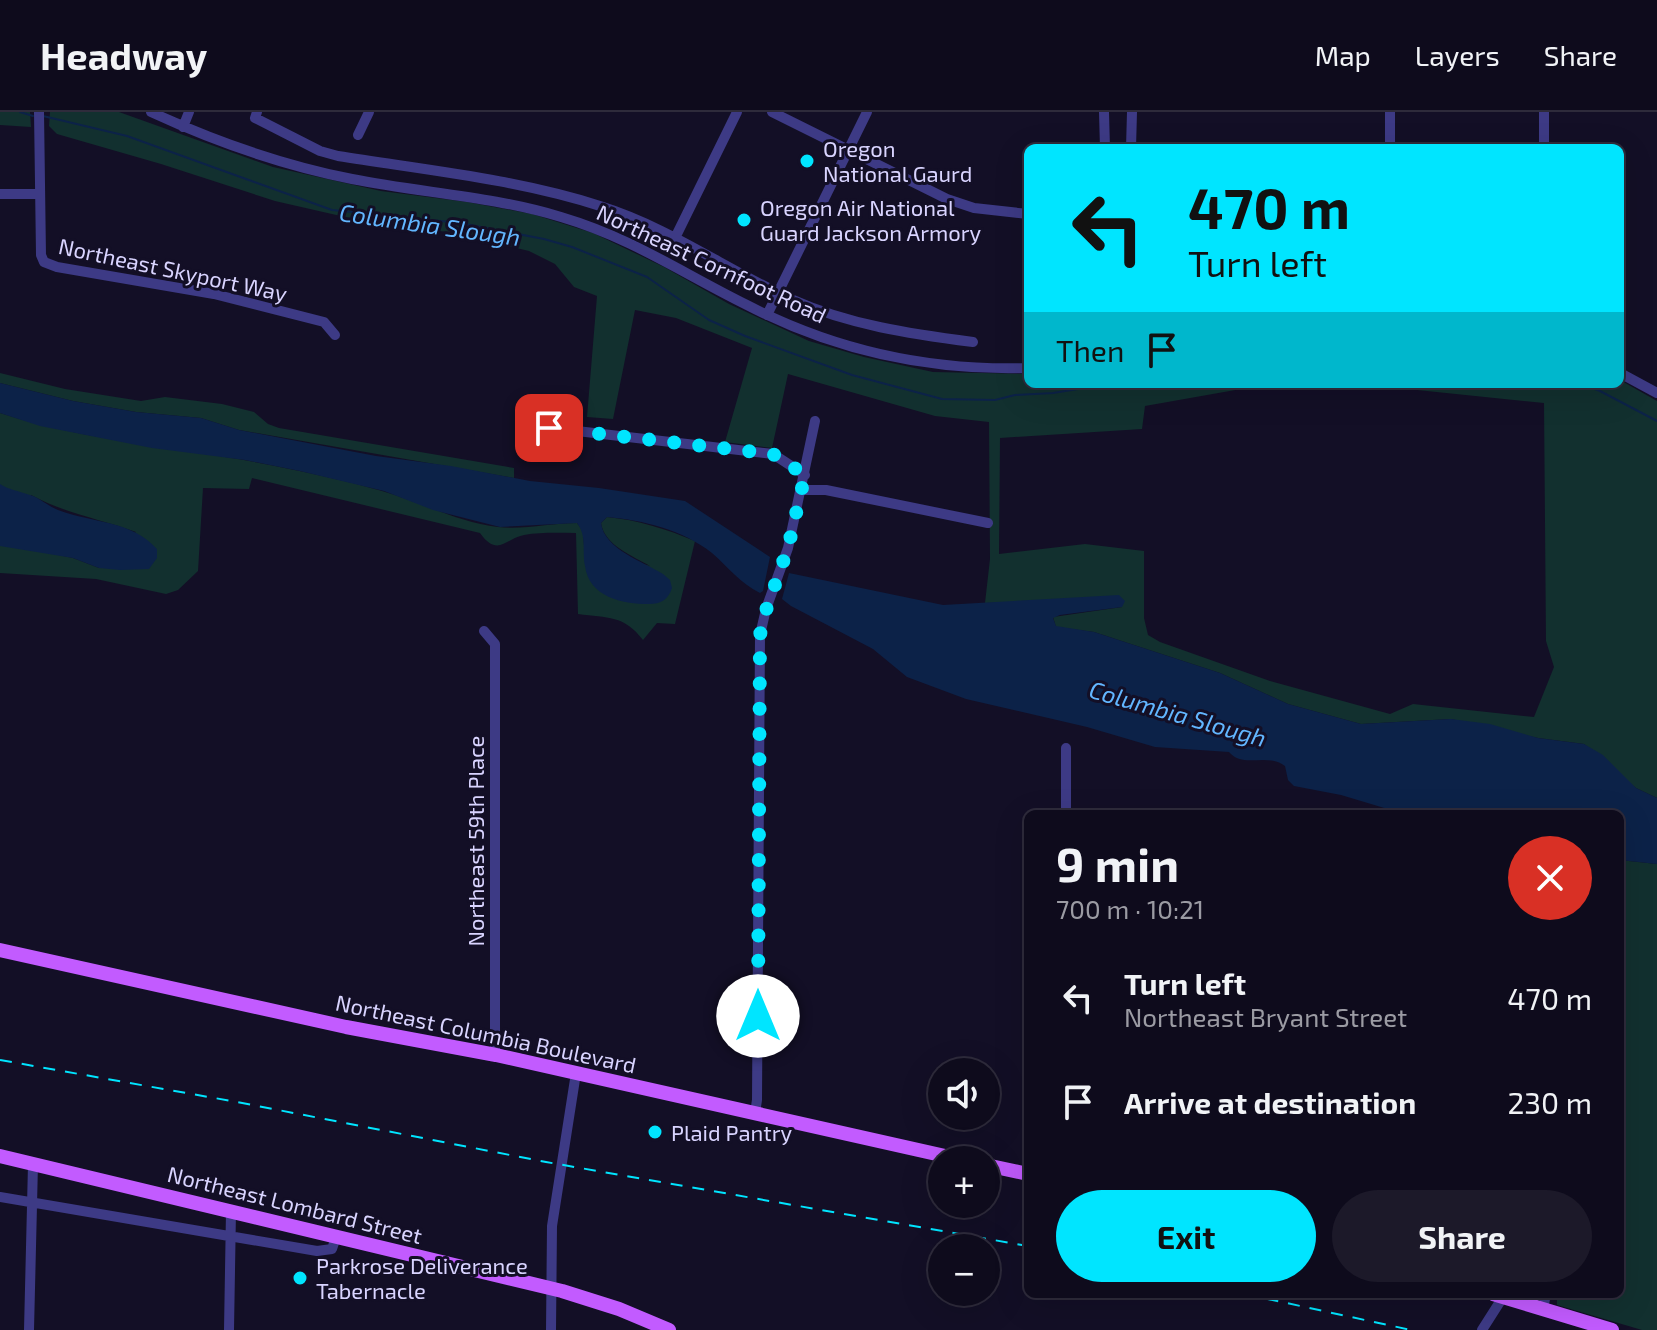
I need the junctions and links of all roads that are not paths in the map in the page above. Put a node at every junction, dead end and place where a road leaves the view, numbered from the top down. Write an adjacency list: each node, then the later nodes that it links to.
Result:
1 (39, 112): 21 (street)
2 (151, 112): 13 (street, Northeast Cornfoot Road)
3 (189, 112): 13 (street)
4 (369, 112): 14 (street)
5 (737, 112): 23 (street)
6 (772, 112): 19 (street)
7 (867, 112): 19 (street)
8 (1104, 112): 15 (street)
9 (1132, 112): 16 (street)
10 (1390, 112): 17 (street)
11 (1544, 112): 18 (street)
12 (256, 115): 23 (street)
13 (183, 127): 25 (street, Northeast Cornfoot Road)
14 (358, 135)
15 (1105, 144)
16 (1131, 144)
17 (1390, 144)
18 (1544, 144)
19 (848, 150): 22 (street); 24 (street)
20 (0, 194): 21 (street)
21 (40, 194): 26 (street, Northeast Skyport Way)
22 (1024, 214)
23 (675, 238): 24 (street)
24 (777, 293): 25 (street); 27 (street)
25 (767, 315): 28 (street, Northeast Cornfoot Road)
26 (335, 335)
27 (973, 342)
28 (1024, 368)
29 (1624, 375): 30 (street)
30 (1657, 393)
31 (815, 421): 33 (street)
32 (526, 425): 33 (street)
33 (805, 475): 34 (street)
34 (801, 490): 35 (street); 42 (street)
35 (988, 523)
36 (484, 631): 40 (street, Northeast 59th Place)
37 (1066, 748): 38 (street)
38 (1066, 810)
39 (0, 950): 40 (main road, Northeast Columbia Boulevard)
40 (495, 1055): 41 (main road, Northeast Columbia Boulevard)
41 (576, 1073): 42 (main road, Northeast Columbia Boulevard); 53 (street)
42 (755, 1113): 43 (main road, Northeast Columbia Boulevard)
43 (928, 1152)
44 (0, 1156): 45 (main road, Northeast Lombard Street)
45 (33, 1164): 49 (street); 50 (main road, Northeast Lombard Street)
46 (1000, 1168): 47 (main road)
47 (1024, 1173)
48 (0, 1197): 49 (street)
49 (31, 1202): 51 (street); 58 (street)
50 (231, 1211): 51 (street); 52 (main road, Northeast Lombard Street)
51 (231, 1235): 52 (street); 59 (street)
52 (336, 1237): 53 (main road, Northeast Lombard Street)
53 (551, 1288): 60 (street); 61 (main road, Northeast Lombard Street)
54 (1497, 1298): 62 (street)
55 (1508, 1298): 57 (main road)
56 (1545, 1298): 57 (street)
57 (1543, 1309): 63 (main road)
58 (29, 1330)
59 (229, 1330)
60 (551, 1330)
61 (669, 1330)
62 (1482, 1330)
63 (1612, 1330)

